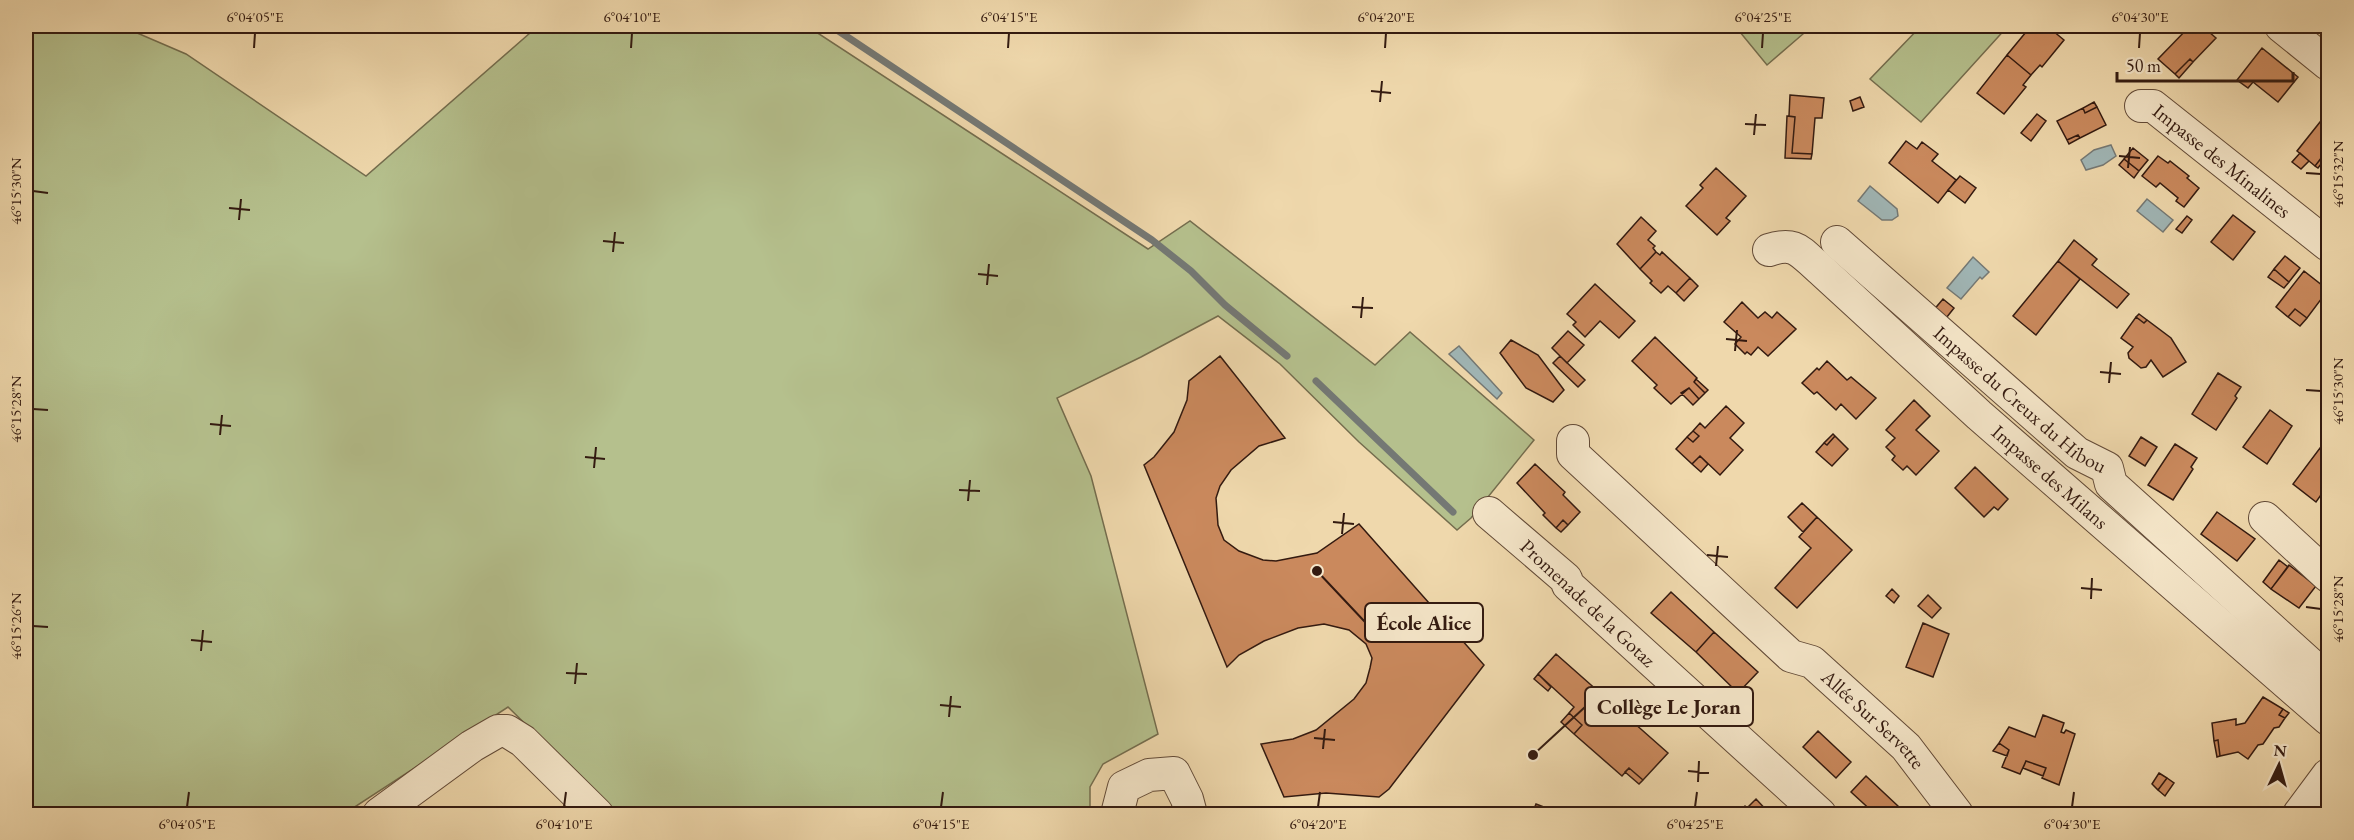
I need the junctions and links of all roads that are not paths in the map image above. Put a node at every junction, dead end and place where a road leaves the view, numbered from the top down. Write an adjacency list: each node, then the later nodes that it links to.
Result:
1 (2281, 26): 2 (street)
2 (2328, 64)
3 (2141, 106): 5 (street, Impasse des Minalines)
4 (1837, 242): 11 (street, Impasse du Creux du Hibou)
5 (2328, 245)
6 (1768, 250): 12 (street, Impasse des Milans)
7 (1573, 441): 19 (street, Allée Sur Servette)
8 (1489, 513): 18 (street, Promenade de la Gotaz)
9 (2265, 518): 10 (street)
10 (2328, 576)
11 (2328, 680)
12 (2328, 719)
13 (2328, 775): 20 (street)
14 (380, 814): 15 (street)
15 (597, 814)
16 (1117, 814): 17 (street)
17 (1191, 814)
18 (1820, 814)
19 (1957, 814)
20 (2299, 814)

